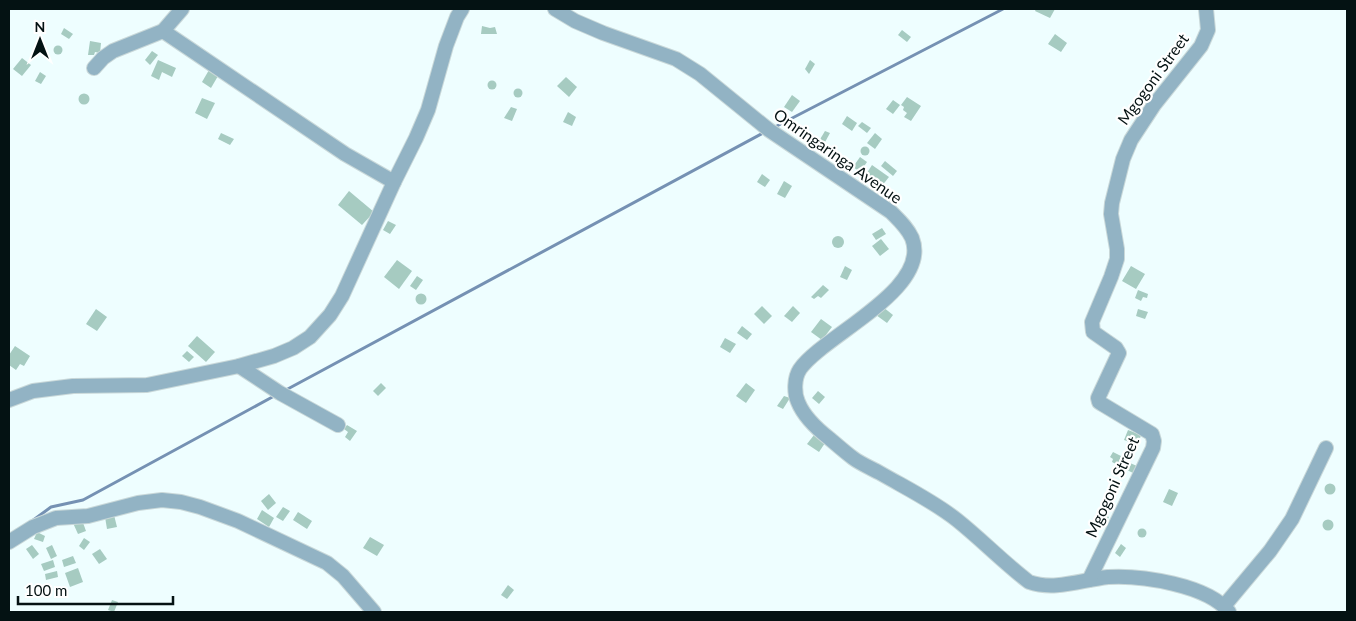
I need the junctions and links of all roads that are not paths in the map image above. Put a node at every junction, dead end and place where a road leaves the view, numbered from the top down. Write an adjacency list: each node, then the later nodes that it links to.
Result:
1 (182, 9): 5 (street)
2 (462, 9): 7 (street)
3 (555, 9): 13 (street, Omringaringa Avenue)
4 (1206, 9): 13 (street, Mgogoni Street)
5 (163, 31): 6 (street); 7 (street)
6 (94, 68)
7 (394, 182): 8 (street)
8 (239, 366): 9 (street); 10 (street)
9 (9, 400)
10 (338, 425)
11 (1326, 448): 14 (street)
12 (9, 542): 15 (street)
13 (1089, 580): 14 (street, Omringaringa Avenue)
14 (1227, 609)
15 (374, 612)

